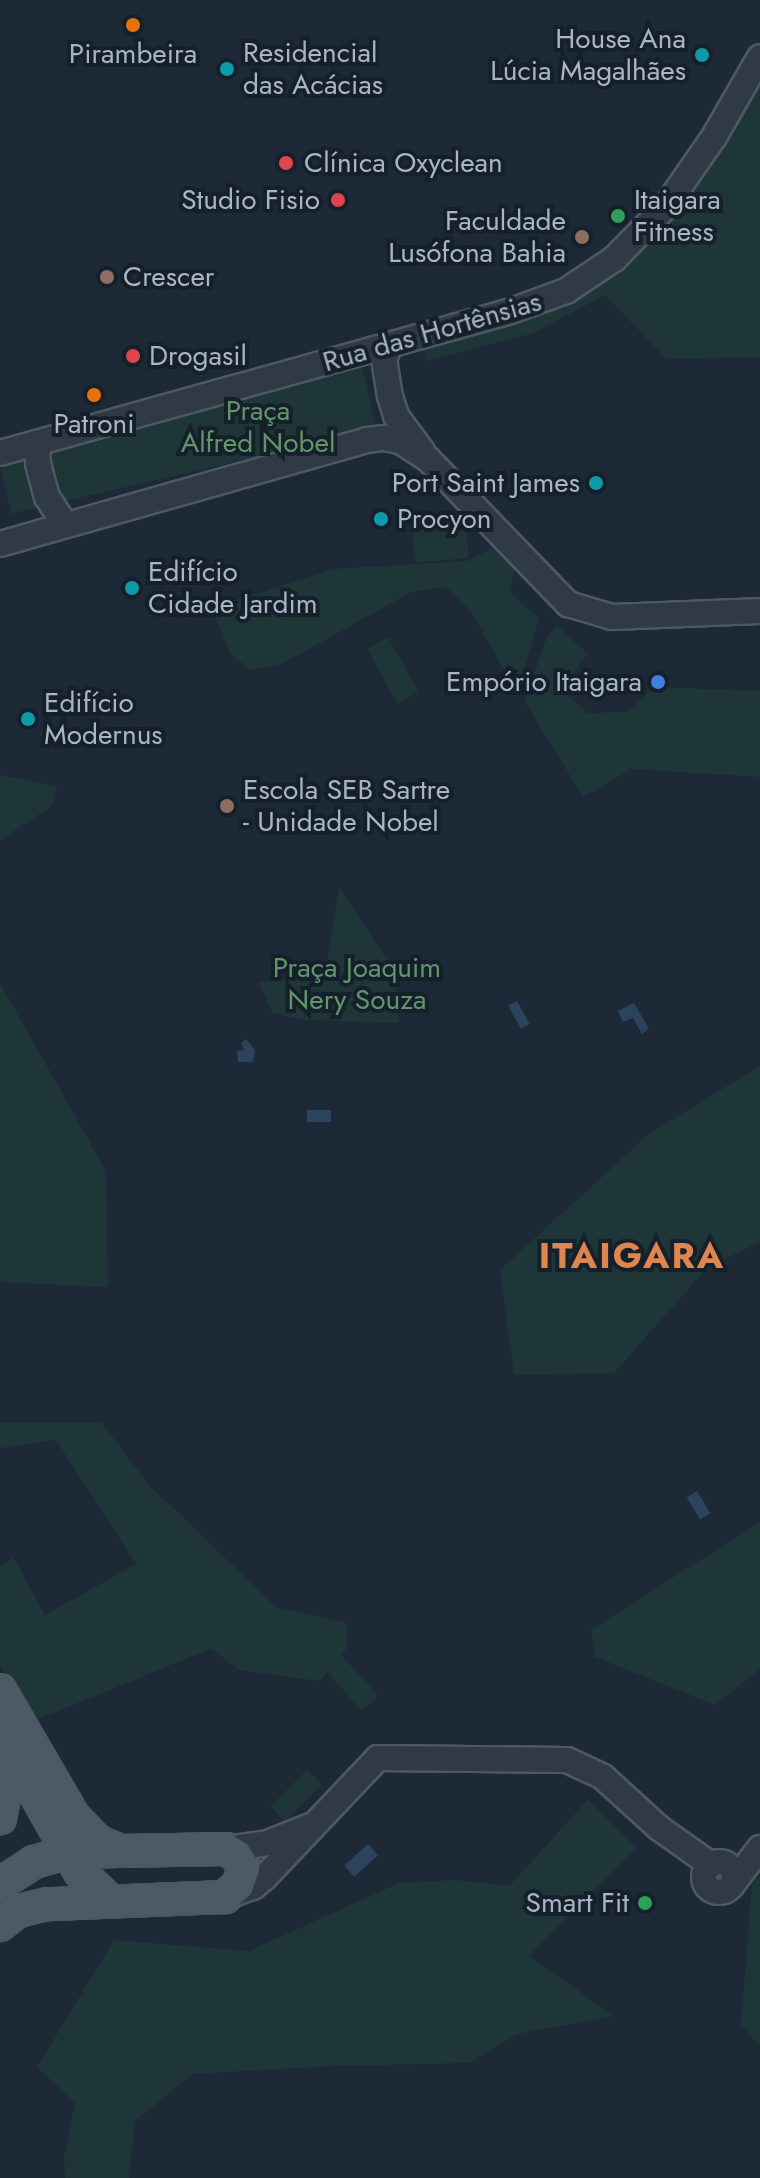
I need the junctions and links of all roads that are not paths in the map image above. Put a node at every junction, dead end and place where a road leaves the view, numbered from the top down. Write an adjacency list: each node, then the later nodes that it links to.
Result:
1 (760, 57): 2 (street, Rua das Hortênsias)
2 (390, 345): 3 (street, Rua das Hortênsias); 7 (street)
3 (358, 354): 4 (street); 5 (street, Rua das Hortênsias)
4 (384, 438): 7 (street); 8 (street)
5 (37, 443): 6 (street, Rua das Hortênsias); 8 (street)
6 (0, 453)
7 (428, 459): 10 (street)
8 (65, 525): 9 (street)
9 (0, 544)
10 (760, 611)
11 (0, 1690): 19 (main road)
12 (0, 1732): 20 (main road)
13 (0, 1748): 14 (main road)
14 (0, 1818)
15 (316, 1823): 18 (street); 21 (street); 23 (street)
16 (760, 1837): 21 (street)
17 (760, 1848): 21 (street)
18 (226, 1849): 19 (main road); 23 (main road)
19 (118, 1850): 20 (main road)
20 (68, 1852): 22 (main road); 24 (main road)
21 (718, 1875)
22 (0, 1884)
23 (225, 1897): 24 (main road)
24 (110, 1901): 25 (main road)
25 (0, 1925)

